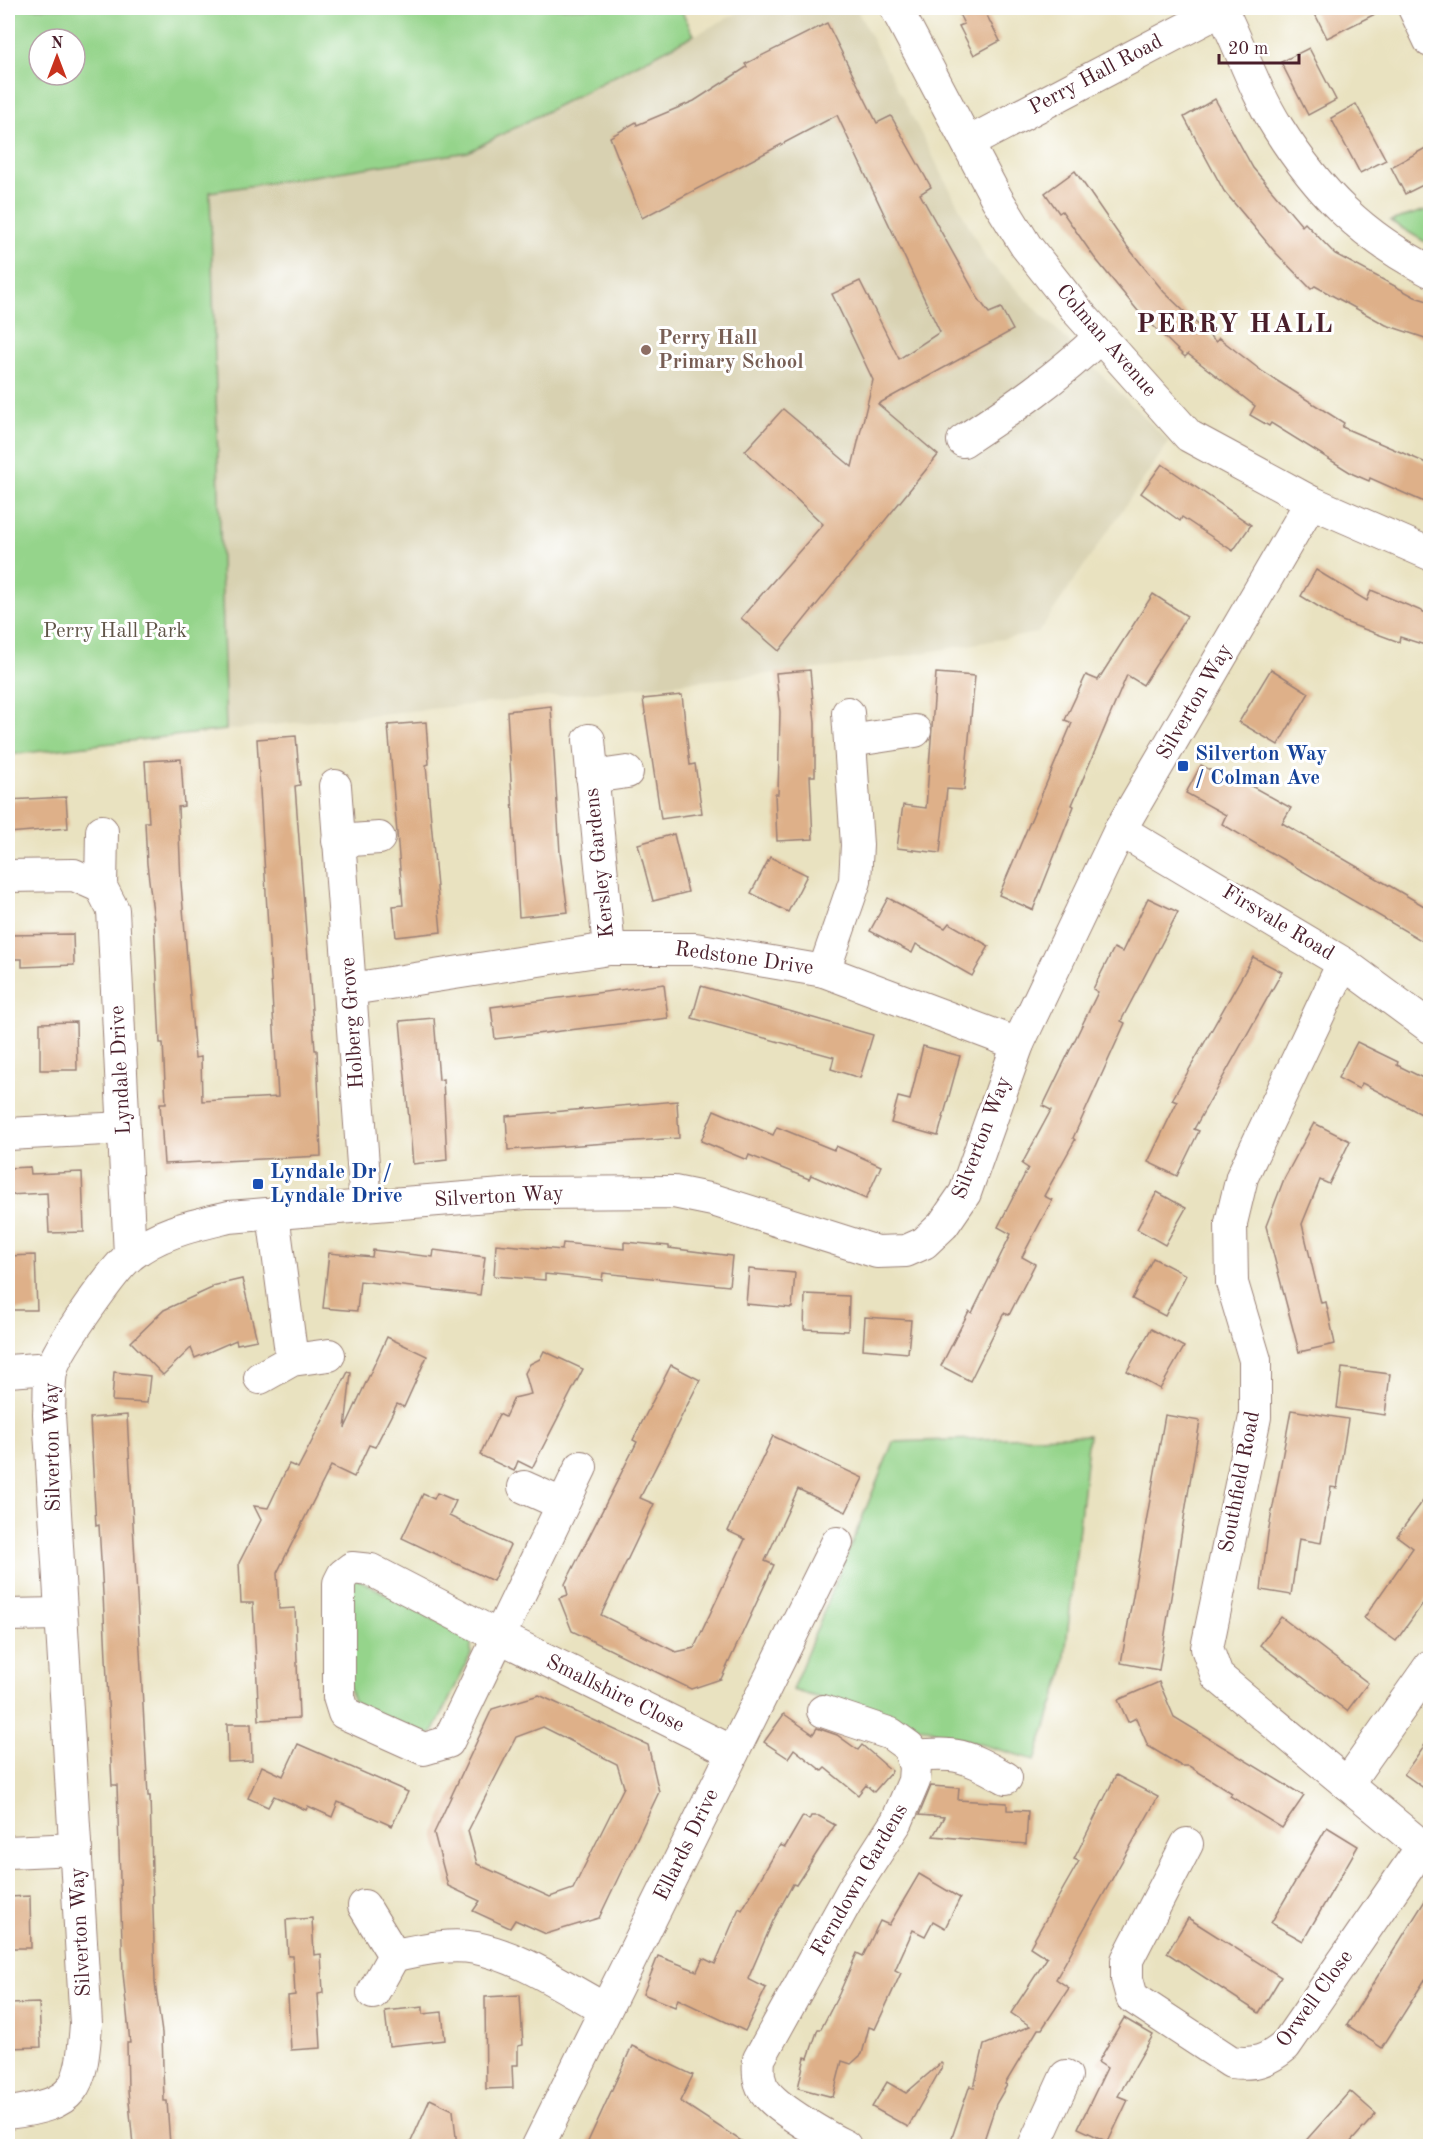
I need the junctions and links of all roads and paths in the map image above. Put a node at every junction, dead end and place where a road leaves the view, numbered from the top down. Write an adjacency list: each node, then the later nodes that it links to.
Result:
1 (896, 8): 5 (street, Colman Avenue)
2 (1222, 8): 5 (street, Perry Hall Road); 6 (street)
3 (1414, 8): 4 (street)
4 (1431, 41)
5 (968, 143): 7 (street, Colman Avenue)
6 (1431, 271)
7 (1100, 337): 8 (street); 9 (street, Colman Avenue)
8 (963, 441)
9 (1311, 502): 10 (street, Colman Avenue); 16 (street, Silverton Way)
10 (1431, 554)
11 (915, 731): 24 (street)
12 (589, 740): 14 (street, Kersley Gardens)
13 (627, 772): 14 (street, Kersley Gardens)
14 (592, 777): 22 (street, Kersley Gardens)
15 (334, 786): 19 (street, Holberg Grove)
16 (1120, 830): 23 (street, Firsvale Road); 27 (street, Silverton Way)
17 (102, 831): 21 (street, Lyndale Drive)
18 (379, 838): 19 (street)
19 (338, 842): 25 (street, Holberg Grove)
20 (8, 876): 21 (street)
21 (101, 887): 28 (street, Lyndale Drive)
22 (609, 949): 24 (street, Redstone Drive); 25 (street, Redstone Drive)
23 (1343, 963): 26 (street, Firsvale Road); 50 (street, Southfield Road)
24 (824, 970): 27 (street, Redstone Drive)
25 (351, 989): 30 (street, Holberg Grove)
26 (1431, 1027)
27 (1018, 1044): 30 (street, Silverton Way)
28 (124, 1128): 29 (street); 32 (street, Lyndale Drive)
29 (8, 1134)
30 (366, 1205): 31 (street, Silverton Way)
31 (273, 1214): 32 (street, Silverton Way); 34 (street)
32 (130, 1255): 35 (street, Silverton Way)
33 (329, 1355): 34 (street)
34 (292, 1360): 37 (street)
35 (52, 1368): 36 (street); 42 (street, Silverton Way)
36 (8, 1371)
37 (260, 1378)
38 (581, 1467): 40 (street, Smallshire Close)
39 (524, 1486): 40 (street)
40 (562, 1504): 44 (street, Smallshire Close)
41 (837, 1543): 47 (street, Ellards Drive)
42 (59, 1614): 43 (street); 52 (street, Silverton Way)
43 (8, 1615)
44 (498, 1636): 44 (street, Smallshire Close); 47 (street, Smallshire Close)
45 (1431, 1666): 50 (street)
46 (823, 1711): 48 (street)
47 (734, 1752): 58 (street, Ellards Drive)
48 (912, 1756): 49 (street); 61 (street, Ferndown Gardens)
49 (1006, 1778)
50 (1347, 1784): 53 (street, Southfield Road)
51 (1187, 1844): 53 (street, Orwell Close)
52 (76, 1849): 54 (street); 60 (street, Silverton Way)
53 (1426, 1850)
54 (8, 1852)
55 (364, 1906): 56 (street)
56 (394, 1955): 57 (street); 58 (street)
57 (373, 1993)
58 (605, 2009): 62 (street, Ellards Drive)
59 (1066, 2076): 63 (street)
60 (8, 2113)
61 (828, 2143)
62 (538, 2146)
63 (1034, 2146)

